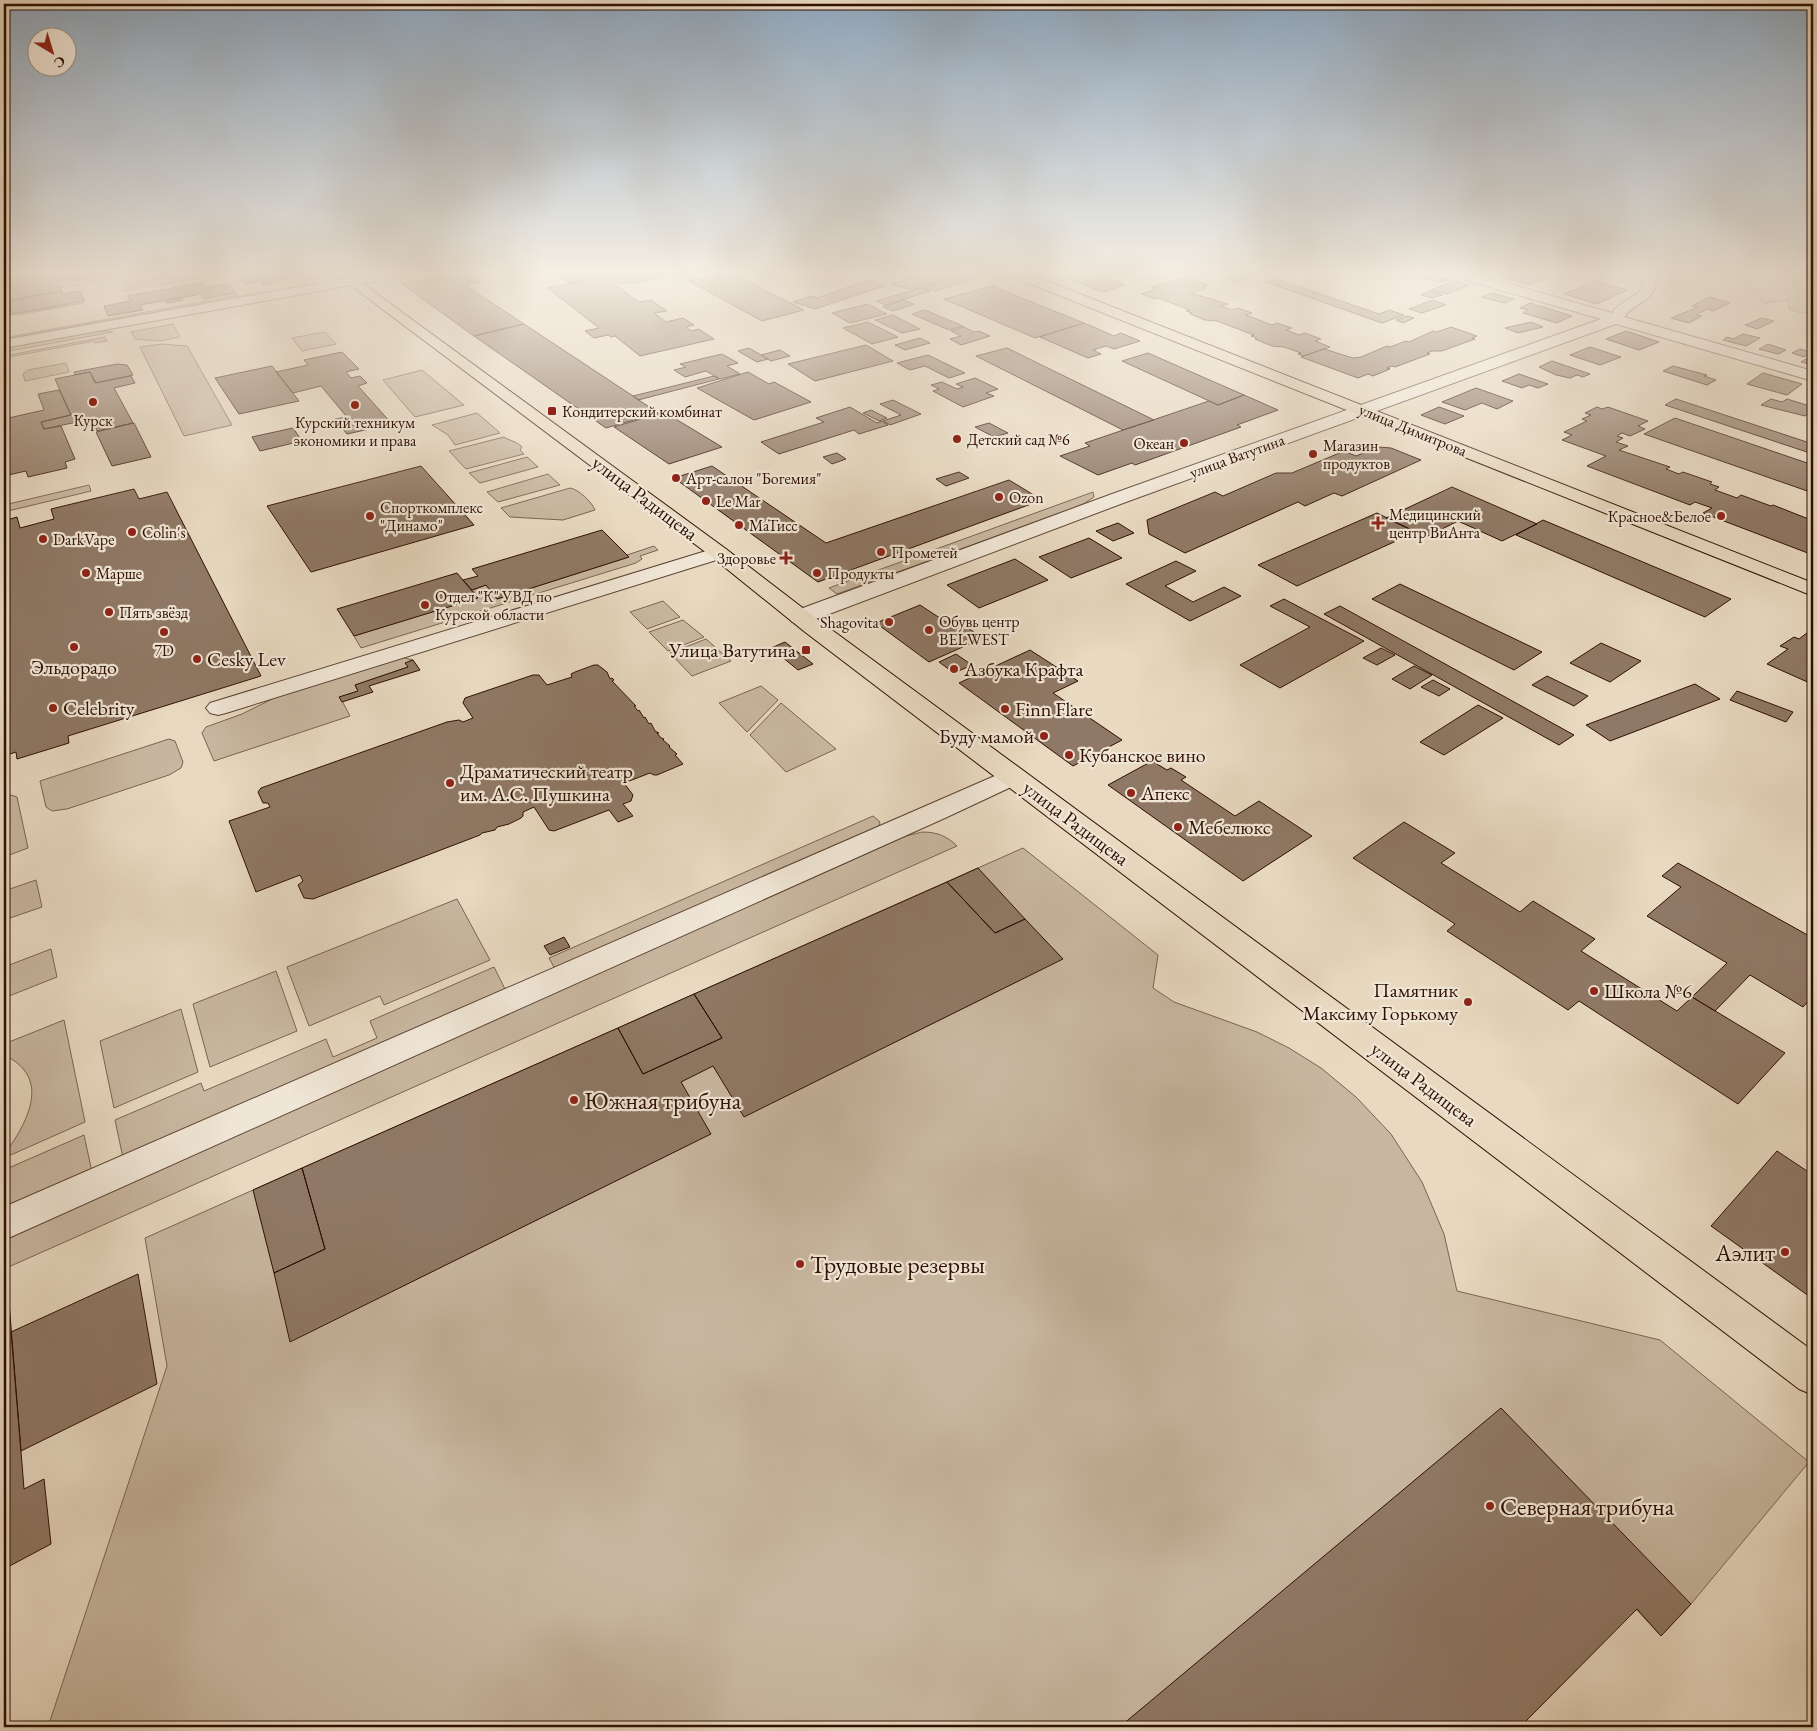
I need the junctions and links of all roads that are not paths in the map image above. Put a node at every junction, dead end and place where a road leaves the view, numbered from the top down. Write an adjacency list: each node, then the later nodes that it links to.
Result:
1 (449, 353): 7 (main road, улица Радищева)
2 (1218, 353): 6 (main road, улица Димитрова)
3 (1521, 353): 6 (street, улица Ватутина)
4 (1732, 353): 5 (street)
5 (1813, 376)
6 (1363, 410): 8 (main road, улица Димитрова); 9 (street, улица Ватутина)
7 (719, 553): 9 (main road, улица Радищева); 10 (street)
8 (1813, 590)
9 (800, 617): 11 (main road, улица Радищева)
10 (218, 708)
11 (1013, 776): 12 (street); 13 (main road, улица Радищева)
12 (4, 1224)
13 (1813, 1375)

